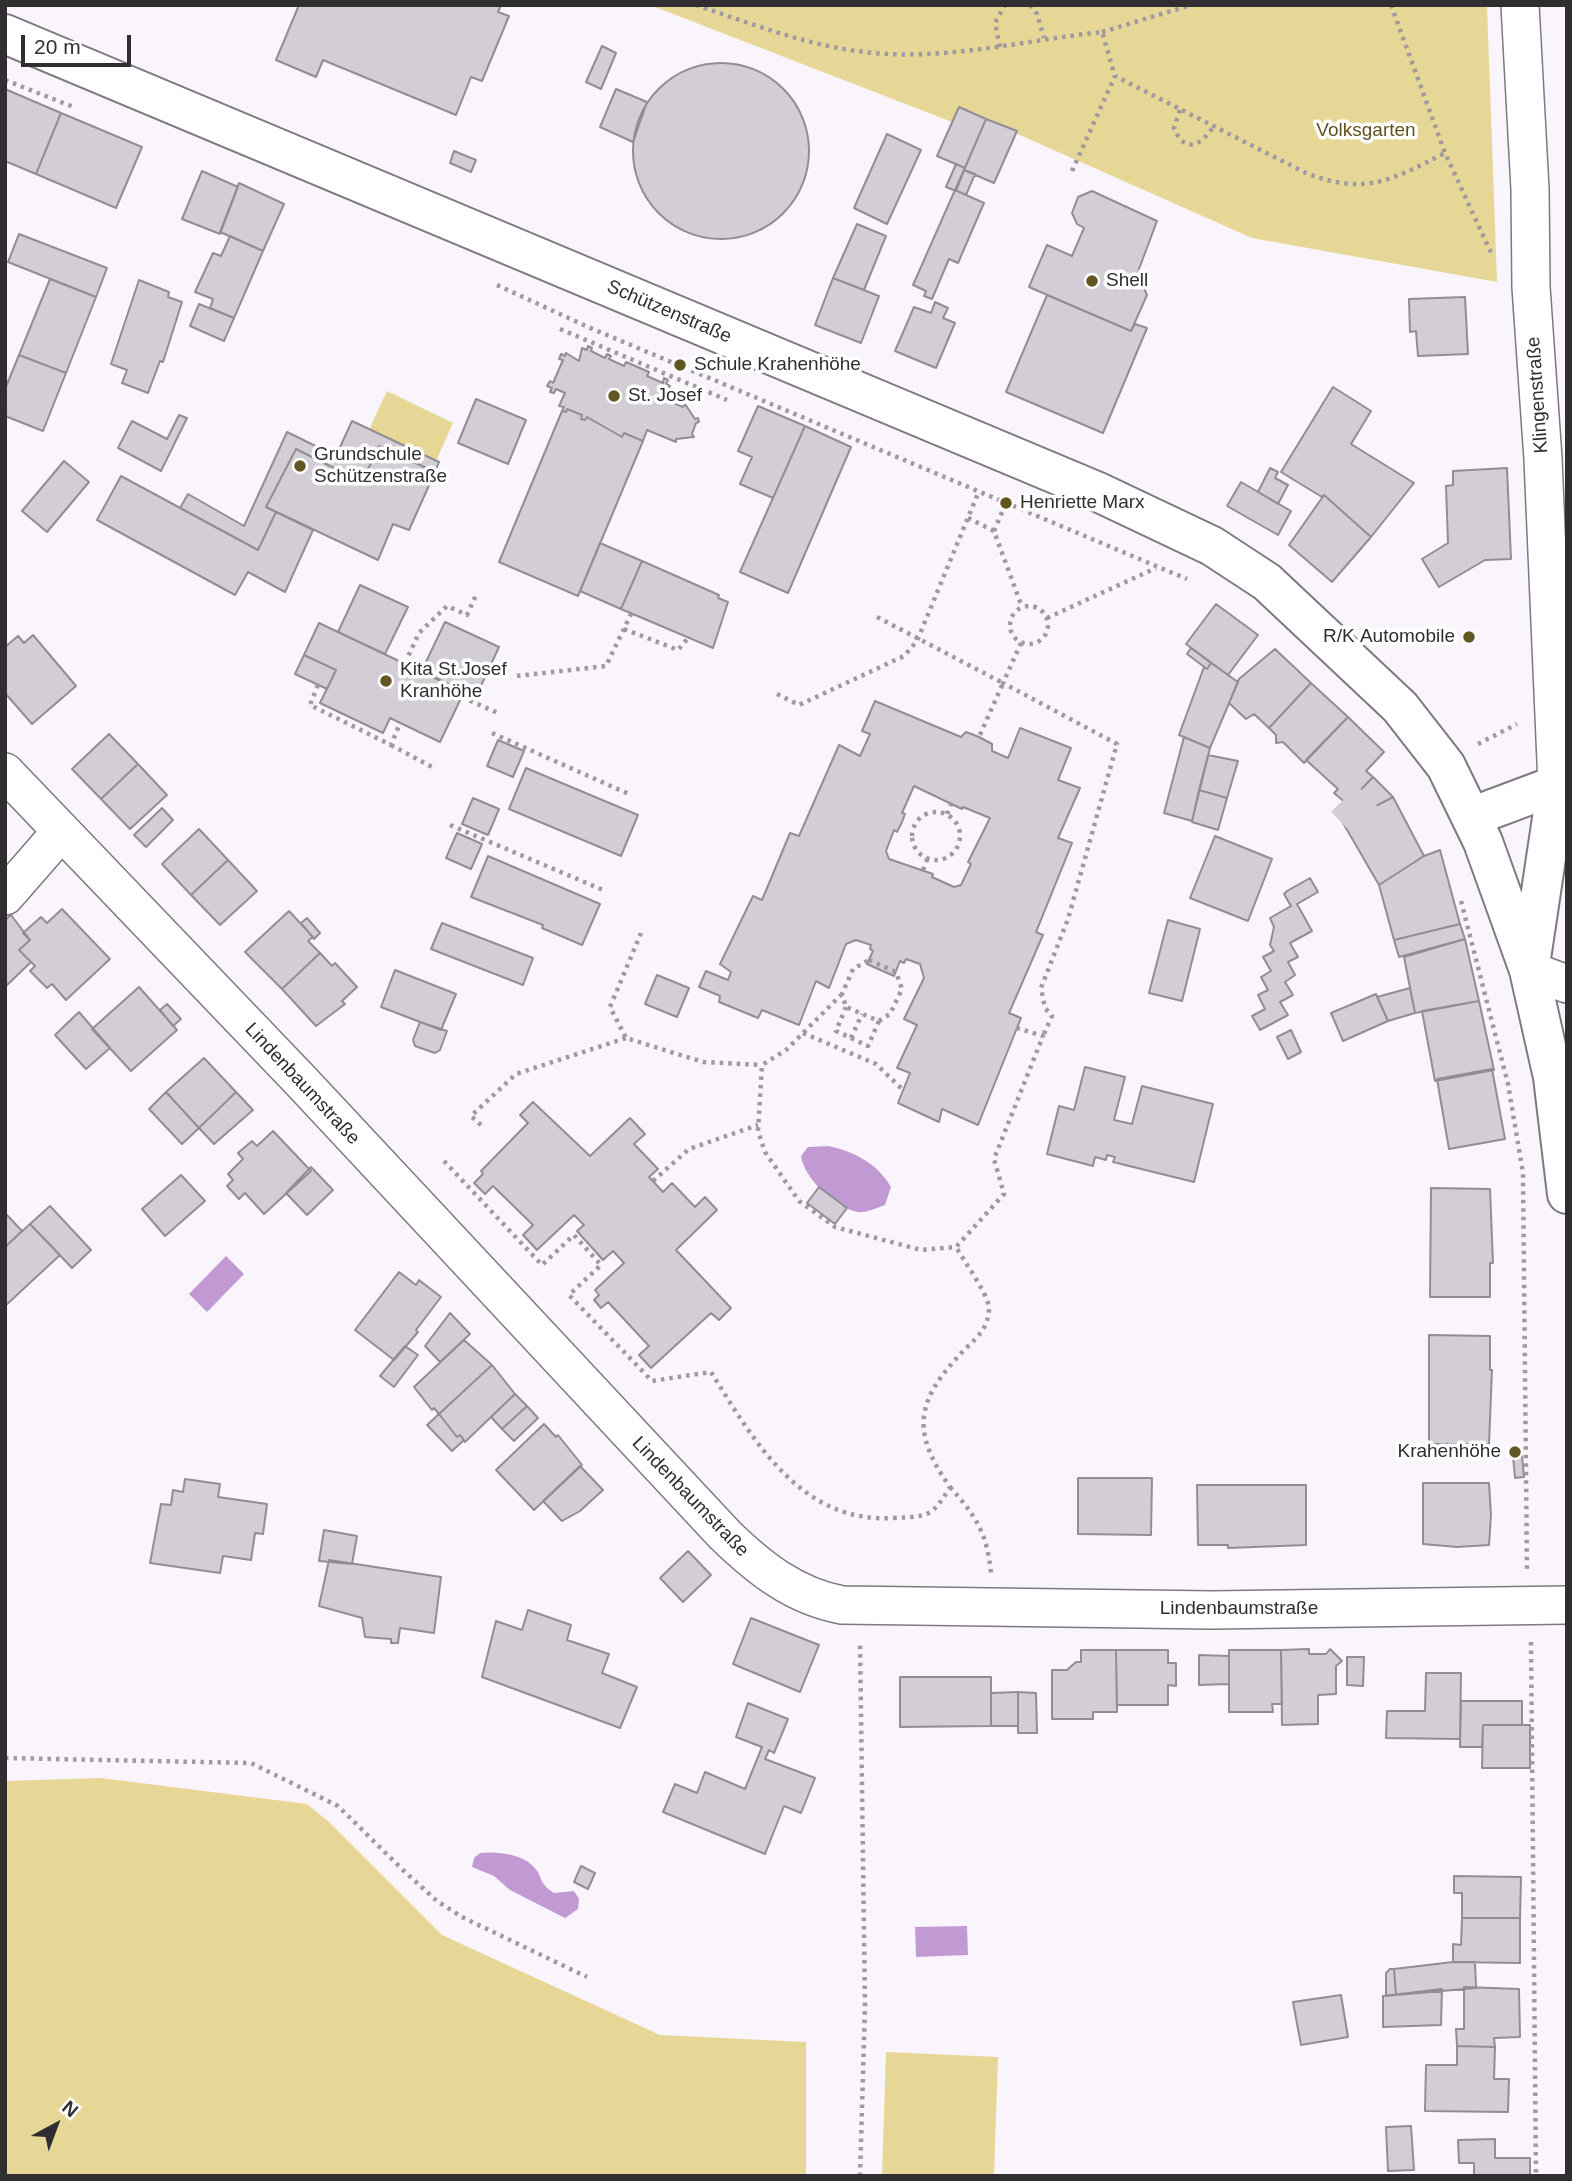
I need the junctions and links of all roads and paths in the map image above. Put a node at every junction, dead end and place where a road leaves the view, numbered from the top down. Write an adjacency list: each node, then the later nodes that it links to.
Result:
1 (696, 5): 10 (path)
2 (1005, 5): 10 (path)
3 (1030, 5): 9 (path)
4 (1191, 5): 7 (path)
5 (1391, 5): 14 (path)
6 (1520, 5): 48 (street, Klingenstraße)
7 (1102, 32): 9 (path); 11 (path)
8 (5, 34): 52 (main road, Schützenstraße)
9 (1044, 38): 10 (path)
10 (1000, 47)
11 (1115, 76): 12 (path); 15 (path)
12 (1180, 110): 13 (path); 13 (path)
13 (1213, 127): 14 (path)
14 (1444, 153): 16 (path)
15 (1072, 171)
16 (1497, 266)
17 (491, 282): 20 (path)
18 (560, 329): 19 (path)
19 (727, 400)
20 (979, 491): 21 (path); 22 (path)
21 (1006, 503): 23 (path); 24 (path)
22 (968, 518): 23 (path); 33 (path)
23 (994, 531): 27 (path)
24 (1157, 568): 25 (path); 30 (path)
25 (1189, 580)
26 (477, 593): 35 (path)
27 (1022, 607): 30 (path); 34 (path)
28 (631, 614): 31 (path)
29 (877, 617): 33 (path)
30 (1047, 618): 34 (path)
31 (624, 629): 32 (path); 36 (path)
32 (688, 638)
33 (917, 641): 37 (path); 39 (path)
34 (1021, 643): 37 (path)
35 (405, 663)
36 (517, 676)
37 (1003, 684): 44 (path); 69 (path)
38 (318, 685): 45 (path)
39 (777, 694)
40 (462, 697): 41 (path)
41 (500, 714)
42 (400, 723): 45 (path)
43 (492, 733): 49 (path)
44 (979, 737)
45 (391, 745): 46 (path)
46 (436, 769)
47 (5, 772): 54 (street, Lindenbaumstraße)
48 (1562, 783): 52 (main road); 61 (main road)
49 (631, 795)
50 (951, 804): 51 (path)
51 (947, 814): 55 (path); 55 (path)
52 (1472, 817): 61 (main road, Schützenstraße)
53 (450, 825): 57 (path)
54 (60, 833): 58 (street); 83 (street, Lindenbaumstraße)
55 (928, 857): 56 (path)
56 (923, 870)
57 (603, 890)
58 (5, 896)
59 (1460, 898): 81 (path)
60 (641, 933): 70 (path)
61 (1529, 971): 62 (street); 78 (main road)
62 (1567, 984)
63 (842, 994): 64 (path); 66 (path); 68 (path)
64 (846, 1007): 65 (path); 71 (path)
65 (862, 1014): 66 (path); 71 (path)
66 (879, 1021): 71 (path)
67 (1017, 1028): 69 (path)
68 (803, 1033): 72 (path); 73 (path)
69 (1043, 1037): 79 (path)
70 (626, 1038): 72 (path); 74 (path)
71 (851, 1038)
72 (762, 1065): 75 (path)
73 (903, 1090)
74 (481, 1125)
75 (758, 1125): 77 (path); 79 (path)
76 (444, 1161): 80 (path)
77 (653, 1181)
78 (1567, 1194)
79 (956, 1247): 80 (path)
80 (950, 1488): 82 (path)
81 (1527, 1566)
82 (990, 1567)
83 (860, 1605): 84 (street, Lindenbaumstraße); 88 (path)
84 (1567, 1605)
85 (1531, 1634): 89 (path)
86 (5, 1758): 87 (path)
87 (587, 1977)
88 (860, 2176)
89 (1536, 2176)

